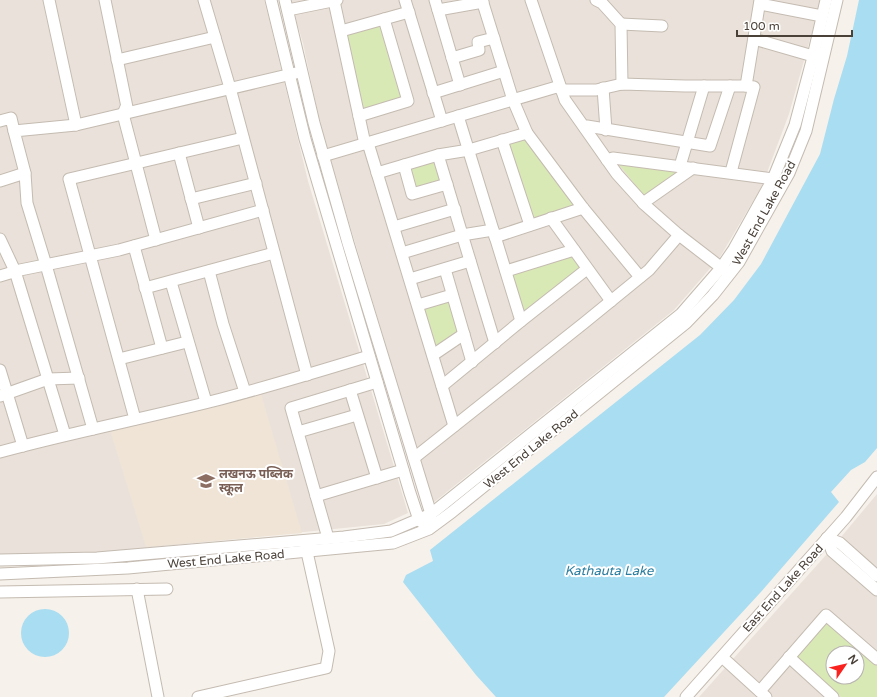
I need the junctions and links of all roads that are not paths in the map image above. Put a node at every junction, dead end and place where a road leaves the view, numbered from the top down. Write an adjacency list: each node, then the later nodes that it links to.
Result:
1 (49, 0): 47 (street)
2 (105, 0): 28 (street)
3 (204, 0): 23 (street)
4 (271, 0): 31 (street)
5 (336, 0): 13 (street); 22 (street)
6 (405, 0): 17 (street)
7 (531, 0): 38 (street)
8 (826, 0): 18 (street, West End Lake Road)
9 (837, 0): 98 (street, West End Lake Road)
10 (483, 1): 16 (street); 24 (street)
11 (600, 1): 20 (street)
12 (760, 2): 14 (street); 25 (street)
13 (306, 3): 15 (street)
14 (775, 4): 18 (street)
15 (286, 5): 29 (street)
16 (436, 5): 27 (street)
17 (409, 12): 19 (street); 40 (street)
18 (822, 16): 26 (street, West End Lake Road)
19 (384, 19): 22 (street); 43 (street)
20 (622, 24): 21 (street); 33 (street)
21 (662, 26)
22 (341, 31): 43 (street)
23 (215, 37): 28 (street); 37 (street)
24 (494, 38): 27 (street); 30 (street)
25 (754, 39): 26 (street); 36 (street)
26 (813, 56): 68 (street, West End Lake Road)
27 (452, 58): 32 (street)
28 (117, 60): 42 (street)
29 (302, 71): 31 (street); 59 (street)
30 (504, 72): 32 (street); 41 (street)
31 (289, 74): 37 (street); 113 (street)
32 (460, 84): 40 (street)
33 (622, 84): 34 (street); 39 (street)
34 (704, 86): 35 (street); 55 (street)
35 (730, 86): 36 (street); 55 (street)
36 (746, 86): 65 (street)
37 (230, 88): 42 (street); 52 (street)
38 (561, 88): 39 (street); 41 (street); 48 (street)
39 (603, 88): 49 (street)
40 (433, 93): 46 (street)
41 (513, 100): 44 (street); 51 (street)
42 (126, 111): 47 (street); 61 (street)
43 (359, 116): 54 (street)
44 (458, 116): 46 (street); 56 (street)
45 (0, 121): 50 (street)
46 (442, 121): 54 (street)
47 (76, 125): 50 (street)
48 (584, 128): 49 (street); 60 (street)
49 (606, 130): 55 (street)
50 (14, 131): 66 (street)
51 (527, 133): 53 (street); 74 (street)
52 (243, 138): 57 (street); 70 (street)
53 (502, 140): 56 (street); 78 (street)
54 (367, 143): 59 (street); 67 (street)
55 (688, 143): 63 (street)
56 (468, 150): 58 (street); 81 (street)
57 (179, 153): 61 (street); 72 (street)
58 (438, 155): 62 (street); 71 (street)
59 (323, 156): 134 (street)
60 (607, 160): 63 (street); 73 (street)
61 (136, 164): 85 (street); 90 (street)
62 (404, 165): 67 (street); 71 (street)
63 (680, 166): 64 (street)
64 (693, 168): 65 (street); 73 (street)
65 (730, 172): 68 (street)
66 (25, 173): 69 (street); 92 (street)
67 (377, 173): 79 (street)
68 (773, 179): 98 (street, West End Lake Road)
69 (0, 181)
70 (256, 183): 72 (street); 76 (street)
71 (447, 184): 75 (street)
72 (192, 199): 80 (street)
73 (643, 203): 83 (street)
74 (584, 208): 77 (street); 100 (street)
75 (455, 209): 79 (street); 82 (street)
76 (263, 210): 80 (street); 88 (street)
77 (551, 218): 78 (street); 87 (street)
78 (530, 225): 81 (street)
79 (394, 227): 89 (street)
80 (199, 228): 85 (street)
81 (494, 233): 82 (street); 97 (street)
82 (462, 235): 89 (street); 91 (street)
83 (679, 235): 98 (street); 100 (street)
84 (0, 238): 95 (street)
85 (156, 240): 86 (street)
86 (134, 246): 90 (street); 103 (street)
87 (574, 250): 94 (street); 97 (street)
88 (274, 253): 96 (street); 117 (street)
89 (402, 253): 101 (street)
90 (90, 256): 92 (street); 114 (street)
91 (470, 261): 93 (street); 110 (street)
92 (46, 265): 95 (street); 118 (street)
93 (444, 269): 101 (street); 104 (street)
94 (587, 269): 105 (street); 107 (street)
95 (15, 271): 99 (street); 119 (street)
96 (209, 271): 102 (street); 123 (street)
97 (506, 271): 107 (street)
98 (725, 271): 139 (street, West End Lake Road); 141 (street, West End Lake Road)
99 (0, 276)
100 (640, 277): 105 (street)
101 (410, 279): 106 (street)
102 (171, 282): 103 (street); 109 (street)
103 (146, 288): 111 (street)
104 (452, 295): 106 (street); 108 (street)
105 (611, 302): 128 (street)
106 (418, 305): 112 (street)
107 (521, 321): 110 (street)
108 (464, 334): 112 (street); 115 (street)
109 (187, 342): 111 (street); 125 (street)
110 (495, 343): 115 (street)
111 (162, 348): 114 (street)
112 (433, 355): 121 (street)
113 (369, 356): 117 (street); 120 (street)
114 (119, 359): 127 (street)
115 (472, 362): 121 (street)
116 (0, 370): 124 (street)
117 (307, 375): 123 (street)
118 (79, 378): 119 (street); 129 (street)
119 (48, 379): 124 (street); 131 (street)
120 (377, 382): 122 (street); 135 (street)
121 (442, 386): 128 (street)
122 (350, 390): 126 (street); 130 (street)
123 (245, 392): 125 (street)
124 (4, 395): 132 (street)
125 (206, 402): 127 (street)
126 (357, 415): 130 (street); 137 (street)
127 (135, 419): 129 (street)
128 (454, 426): 134 (street)
129 (93, 429): 131 (street)
130 (298, 432): 138 (street)
131 (65, 435): 132 (street)
132 (23, 446): 133 (street)
133 (0, 452)
134 (414, 458): 139 (street)
135 (403, 470): 137 (street); 140 (street)
136 (877, 477): 143 (street, East End Lake Road)
137 (377, 478): 138 (street)
138 (316, 496): 142 (street)
139 (431, 514): 140 (street, West End Lake Road); 141 (street)
140 (418, 520): 141 (street); 142 (street, West End Lake Road)
141 (429, 529): 145 (street, West End Lake Road)
142 (328, 538): 144 (street, West End Lake Road)
143 (827, 538): 148 (street); 152 (street, East End Lake Road)
144 (306, 540): 145 (street); 146 (street, West End Lake Road)
145 (307, 552): 147 (street, West End Lake Road); 157 (street)
146 (0, 560)
147 (0, 574)
148 (876, 582)
149 (138, 589): 150 (street); 151 (street); 156 (street)
150 (167, 589)
151 (0, 592)
152 (722, 657): 155 (street); 158 (street, East End Lake Road)
153 (789, 657): 154 (street); 155 (street); 159 (street)
154 (877, 660)
155 (763, 694)
156 (158, 697)
157 (198, 697)
158 (686, 697)
159 (833, 697)

